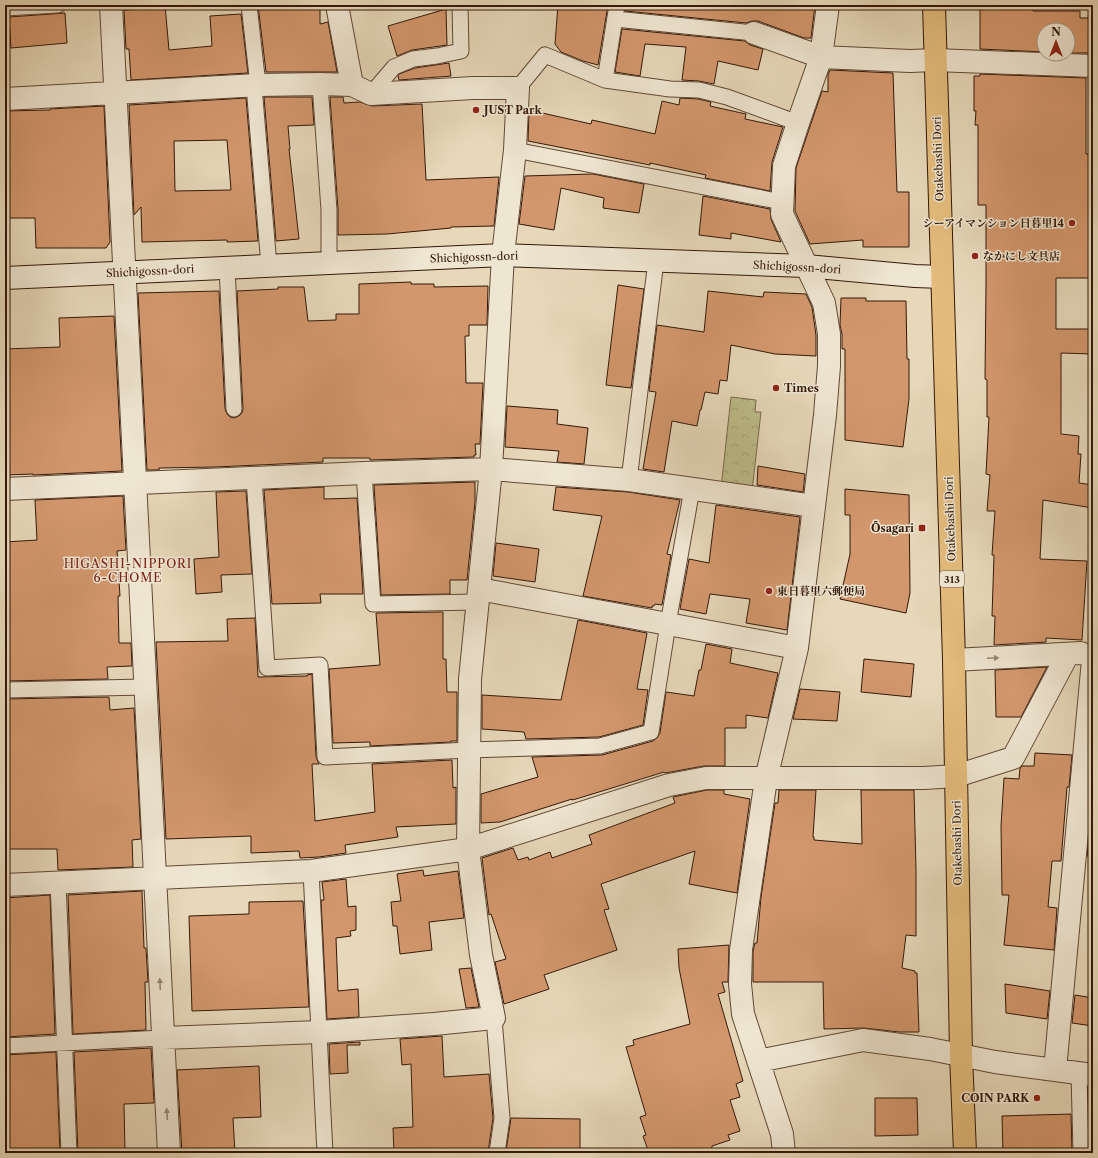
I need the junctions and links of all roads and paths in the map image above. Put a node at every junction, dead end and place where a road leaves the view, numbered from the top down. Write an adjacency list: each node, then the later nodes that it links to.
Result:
1 (58, 5): 8 (lane)
2 (111, 5): 19 (street)
3 (250, 5): 16 (lane)
4 (337, 5): 18 (street)
5 (460, 5): 18 (lane)
6 (828, 5): 11 (street)
7 (934, 5): 12 (main road, Otakebashi Dori / 313)
8 (5, 8)
9 (616, 12): 10 (lane); 14 (lane)
10 (754, 33): 11 (street)
11 (821, 57): 12 (street); 21 (street)
12 (935, 60): 13 (street); 31 (main road, Otakebashi Dori / 313)
13 (1093, 66)
14 (605, 80): 17 (lane); 21 (lane)
15 (320, 84): 16 (street); 18 (street); 26 (lane)
16 (256, 86): 19 (street); 27 (lane)
17 (518, 88): 18 (street); 22 (street)
18 (361, 89)
19 (116, 94): 20 (street); 30 (street)
20 (5, 99)
21 (798, 123): 23 (street)
22 (515, 150): 23 (lane); 24 (street)
23 (782, 202): 28 (street)
24 (503, 255): 25 (street, Shichigossn-dori); 26 (street, Shichigossn-dori); 34 (street)
25 (656, 261): 28 (street, Shichigossn-dori); 37 (lane)
26 (329, 264): 27 (street, Shichigossn-dori)
27 (269, 266): 29 (street, Shichigossn-dori)
28 (806, 266): 31 (street, Shichigossn-dori); 41 (street)
29 (227, 268): 30 (street, Shichigossn-dori); 33 (lane)
30 (124, 273): 32 (street, Shichigossn-dori); 38 (street)
31 (942, 277): 47 (main road, Otakebashi Dori / 313)
32 (5, 278)
33 (234, 409)
34 (491, 469): 35 (street); 37 (street); 42 (street)
35 (364, 473): 36 (street); 42 (lane)
36 (254, 478): 38 (street); 51 (lane)
37 (629, 480): 40 (street)
38 (135, 483): 39 (street); 49 (street)
39 (5, 489)
40 (692, 489): 41 (street); 43 (lane)
41 (814, 506): 44 (street)
42 (478, 596): 43 (street); 51 (street)
43 (668, 624): 44 (street); 51 (lane)
44 (797, 648): 53 (street)
45 (1093, 652): 46 (street)
46 (1068, 654): 47 (street, one-way to 46); 52 (street)
47 (954, 660): 52 (main road, Otakebashi Dori / 313)
48 (1093, 660): 66 (street)
49 (145, 687): 50 (lane); 56 (street)
50 (5, 690)
51 (469, 750): 54 (street)
52 (956, 776): 53 (street); 64 (main road, Otakebashi Dori / 313)
53 (766, 779): 54 (street); 65 (street)
54 (468, 849): 55 (street); 59 (street)
55 (311, 871): 56 (street); 60 (lane)
56 (154, 878): 57 (street); 61 (street, one-way to 56)
57 (58, 882): 58 (street); 62 (lane)
58 (5, 885)
59 (494, 1018): 60 (street); 71 (lane)
60 (319, 1032): 61 (street); 70 (lane)
61 (163, 1038): 62 (lane); 69 (street, one-way to 61)
62 (64, 1043): 63 (lane); 68 (lane)
63 (5, 1046)
64 (961, 1055): 65 (street); 66 (street); 73 (main road, Otakebashi Dori / 313)
65 (758, 1061): 72 (street)
66 (1055, 1070): 67 (street)
67 (1086, 1074): 74 (lane)
68 (69, 1153)
69 (169, 1153)
70 (325, 1153)
71 (497, 1153)
72 (784, 1153)
73 (965, 1153)
74 (1081, 1153)

